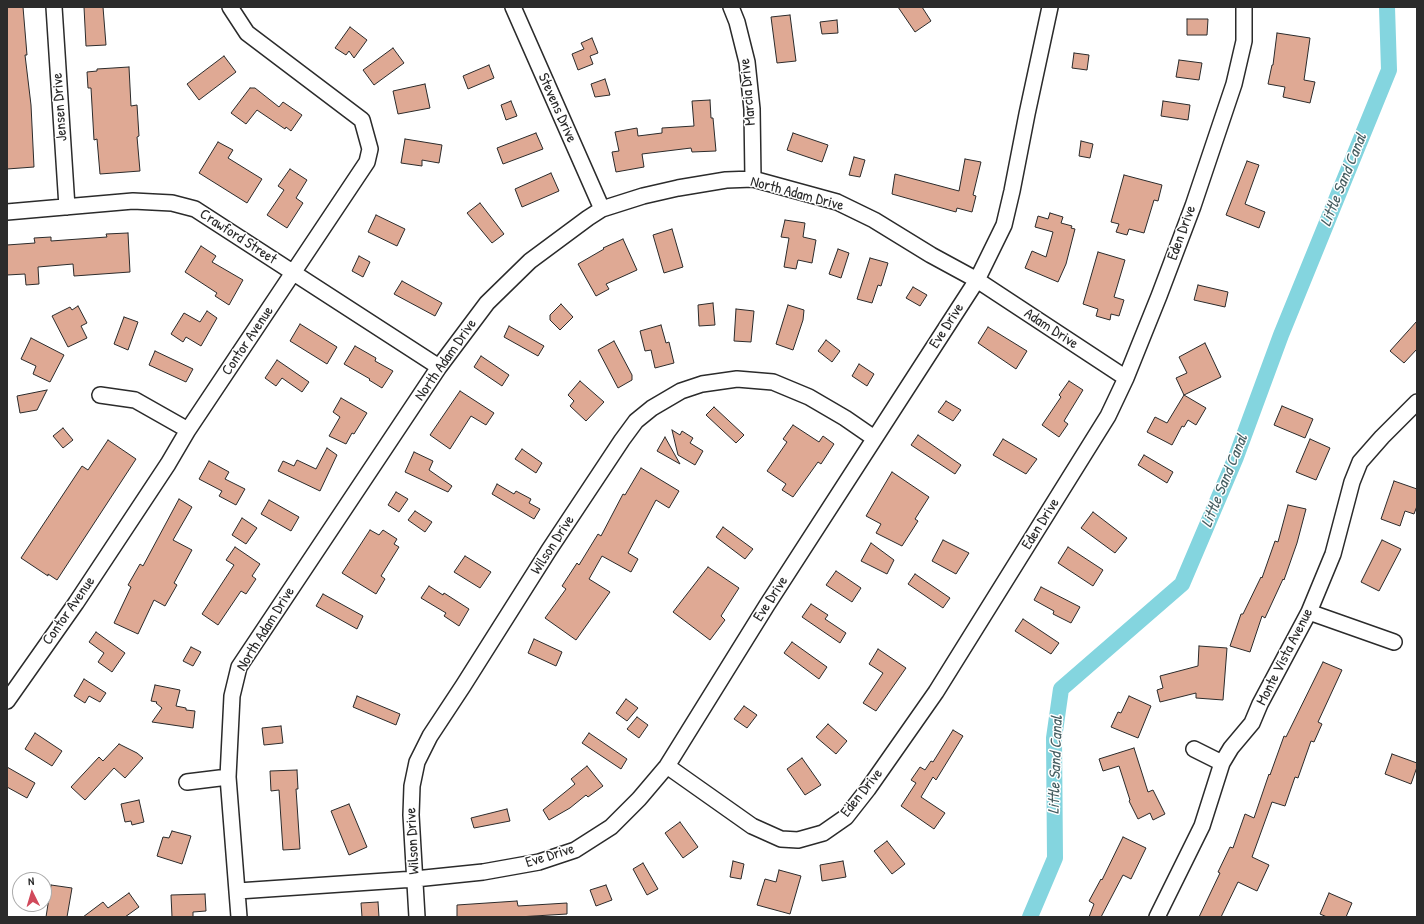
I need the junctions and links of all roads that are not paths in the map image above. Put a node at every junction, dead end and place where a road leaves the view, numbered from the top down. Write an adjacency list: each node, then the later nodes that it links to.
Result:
1 (54, 7): 8 (street, Jensen Drive)
2 (230, 7): 11 (street, Contor Avenue)
3 (513, 7): 9 (street, Stevens Drive)
4 (732, 7): 7 (street, Marcia Drive)
5 (1050, 7): 12 (street, Eve Drive)
6 (1244, 7): 14 (street, Eden Drive)
7 (753, 179): 9 (street, North Adam Drive); 12 (street, North Adam Drive)
8 (67, 207): 10 (street, Crawford Street); 11 (street, Crawford Street)
9 (602, 209): 13 (street, North Adam Drive)
10 (7, 212)
11 (293, 273): 13 (street, Crawford Street); 17 (street, Contor Avenue)
12 (976, 280): 14 (street, Adam Drive); 18 (street, Eve Drive)
13 (439, 367): 25 (street, North Adam Drive)
14 (1126, 378): 24 (street, Eden Drive)
15 (100, 396): 17 (street)
16 (1417, 402): 19 (street, Monte Vista Avenue)
17 (188, 430): 21 (street, Contor Avenue)
18 (874, 438): 24 (street, Eve Drive); 27 (street, Wilson Drive)
19 (1309, 612): 20 (street); 23 (street, Monte Vista Avenue)
20 (1394, 642)
21 (7, 701)
22 (1194, 749): 23 (street)
23 (1222, 763): 31 (street, Monte Vista Avenue)
24 (666, 766): 27 (street, Eve Drive)
25 (228, 777): 26 (street); 28 (street, North Adam Drive)
26 (187, 782)
27 (415, 879): 28 (street, Eve Drive); 30 (street, Wilson Drive)
28 (238, 891): 29 (street, North Adam Drive)
29 (239, 917)
30 (417, 917)
31 (1157, 917)

